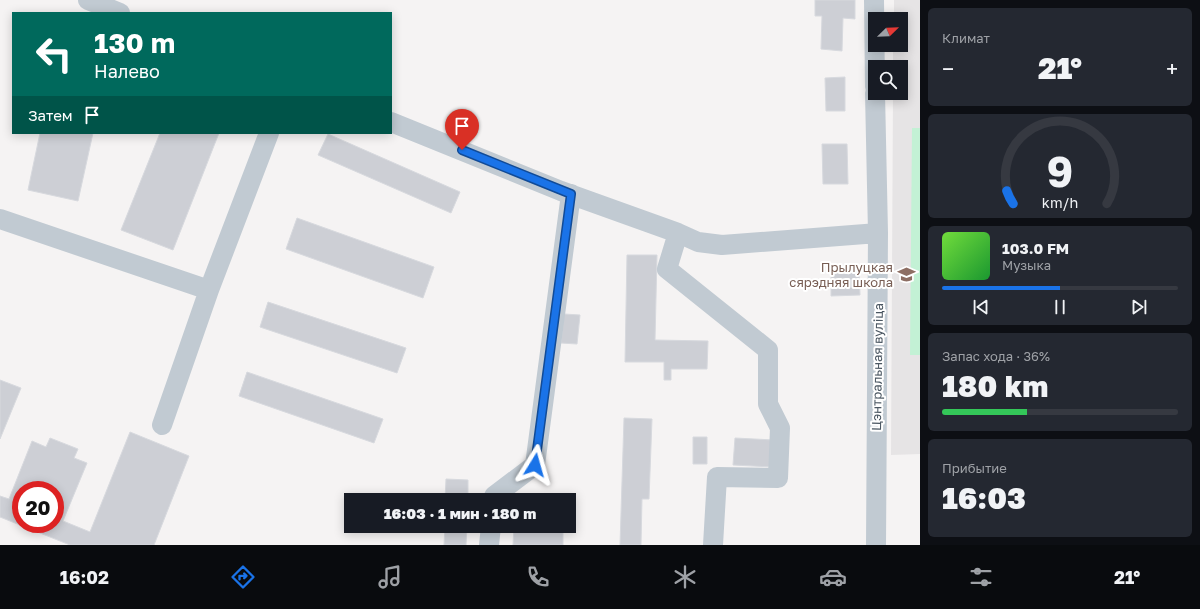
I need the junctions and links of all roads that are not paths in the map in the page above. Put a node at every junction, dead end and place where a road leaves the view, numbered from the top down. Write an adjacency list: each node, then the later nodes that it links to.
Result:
1 (88, 0): 3 (street)
2 (874, 0): 4 (street)
3 (118, 12)
4 (875, 60)
5 (875, 100): 11 (street, Цэнтральная вуліца)
6 (392, 122): 8 (street)
7 (270, 134): 12 (street)
8 (571, 194): 10 (street); 14 (street)
9 (0, 219): 12 (street)
10 (678, 232): 11 (street); 17 (street)
11 (878, 234): 18 (street, Цэнтральная вуліца)
12 (210, 290): 13 (street)
13 (162, 425)
14 (498, 493)
15 (490, 533): 16 (street)
16 (489, 545)
17 (713, 545)
18 (876, 545)

